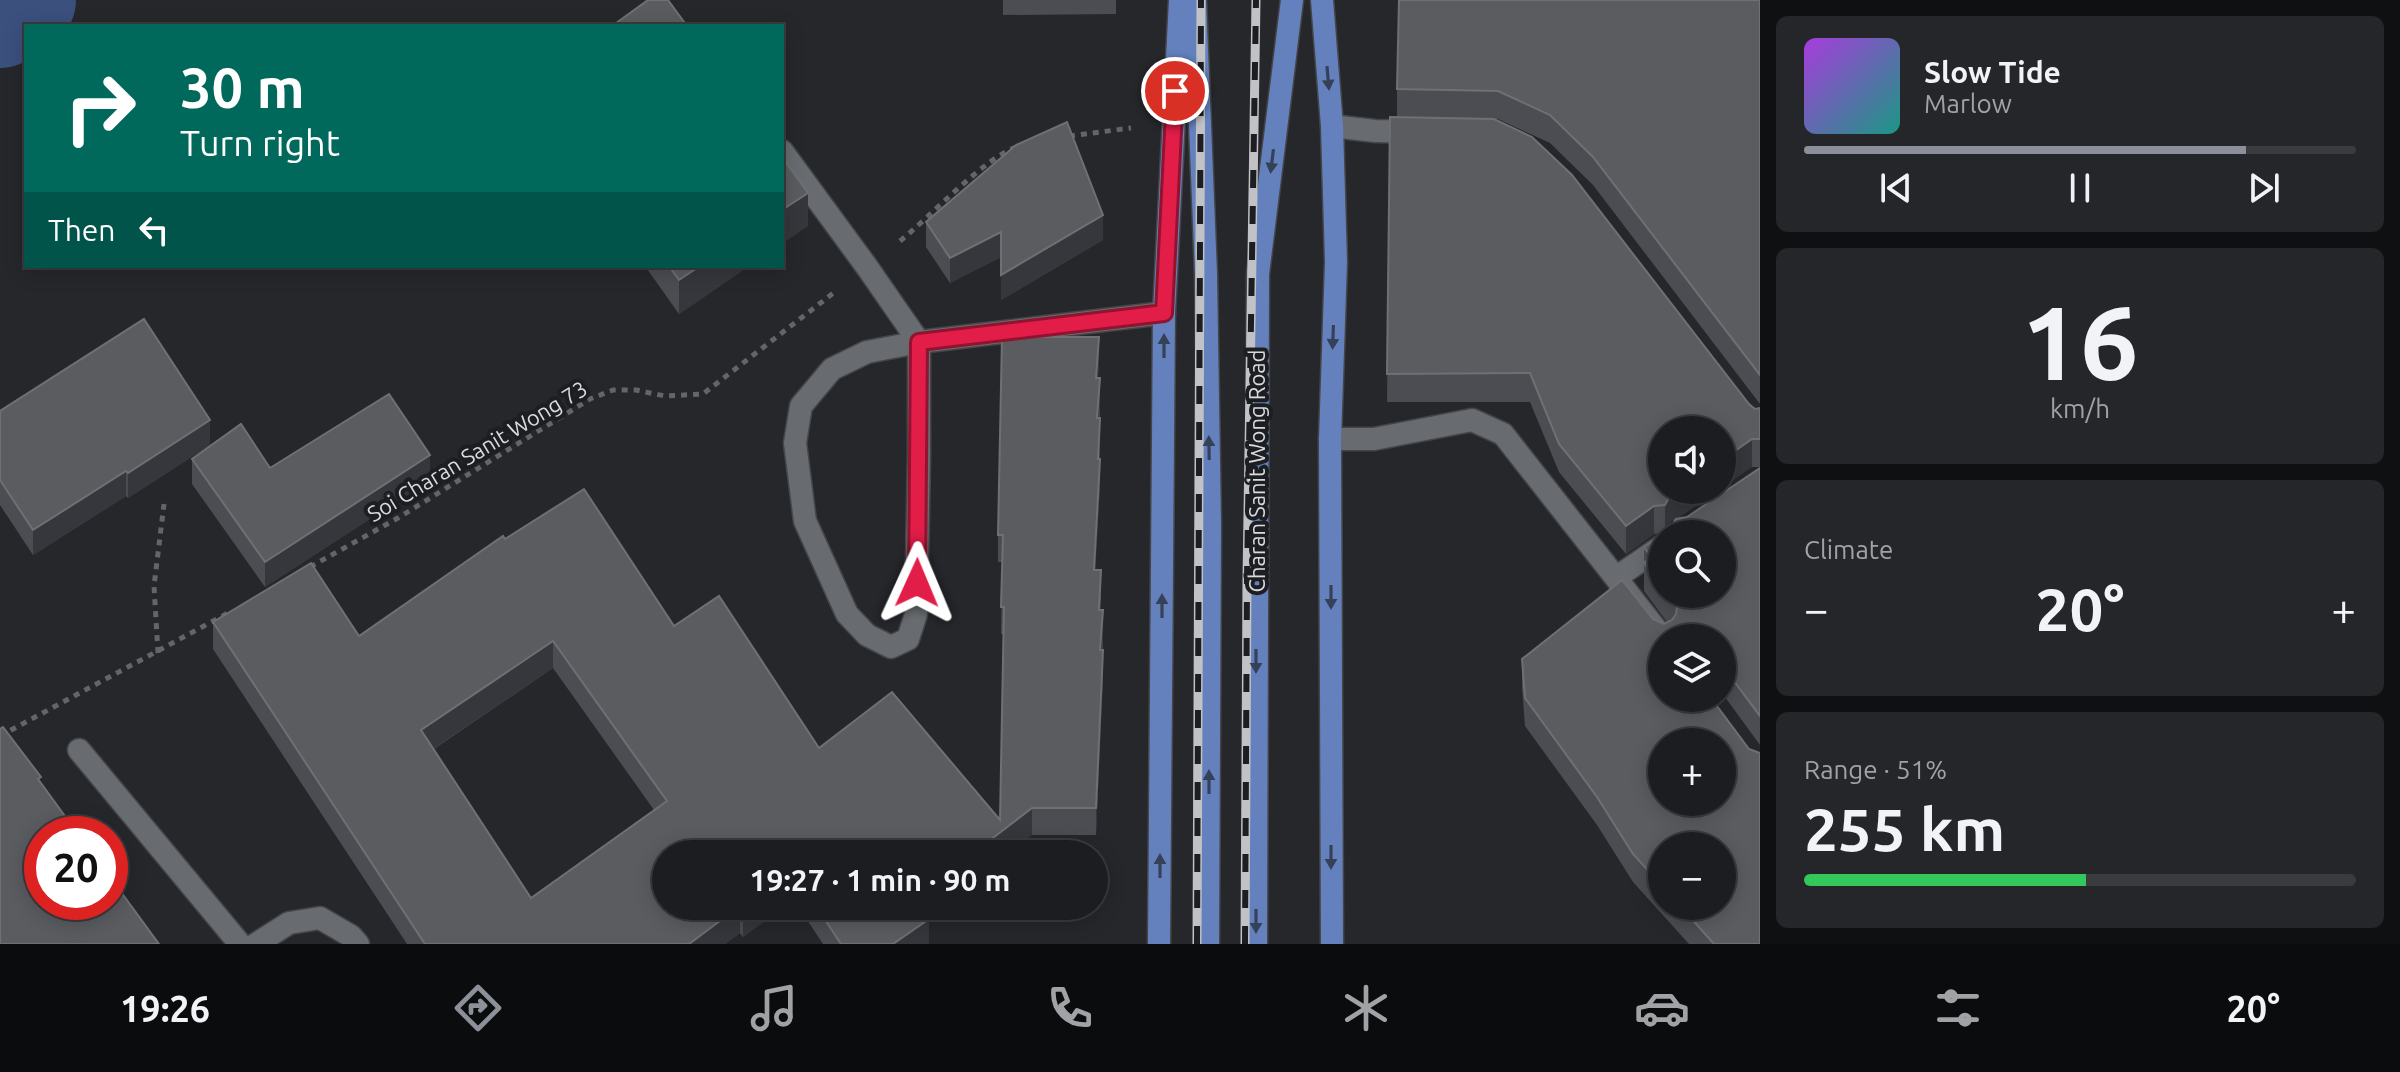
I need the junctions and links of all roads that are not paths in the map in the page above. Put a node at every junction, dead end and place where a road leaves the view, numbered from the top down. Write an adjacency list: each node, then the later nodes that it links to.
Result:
1 (1180, 0): 8 (main road)
2 (1195, 0): 19 (main road, one-way to 2)
3 (1292, 0): 20 (main road, Charan Sanit Wong Road, one-way to 20)
4 (1322, 0): 5 (main road, one-way to 5)
5 (1332, 126): 6 (street); 10 (main road, one-way to 10)
6 (1436, 132)
7 (784, 154): 9 (street)
8 (1164, 313): 9 (street); 18 (main road, one-way to 8)
9 (919, 342): 9 (street)
10 (1330, 439): 12 (street); 21 (main road, one-way to 21)
11 (1648, 556): 12 (street)
12 (1617, 577): 13 (street)
13 (1652, 624)
14 (79, 750): 15 (street)
15 (240, 944)
16 (256, 944): 17 (street)
17 (358, 944)
18 (1159, 944)
19 (1208, 944)
20 (1256, 944)
21 (1332, 944)

